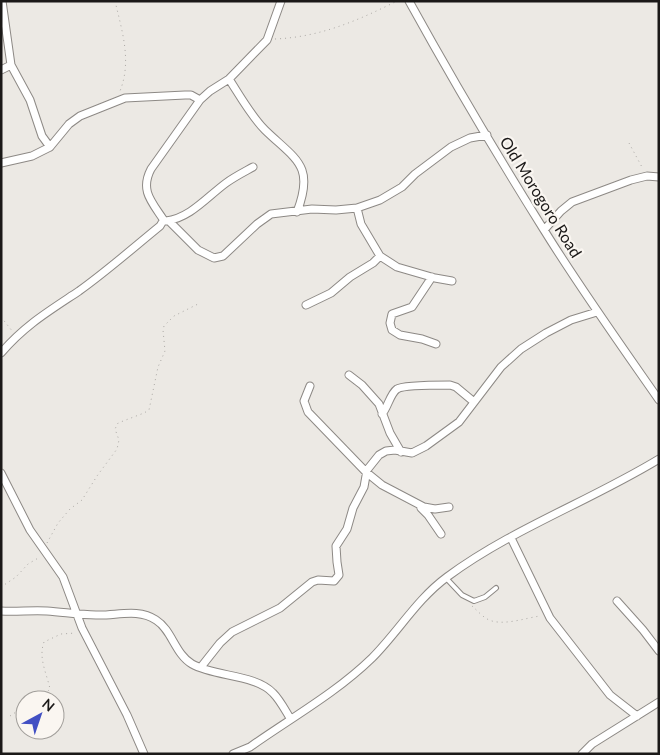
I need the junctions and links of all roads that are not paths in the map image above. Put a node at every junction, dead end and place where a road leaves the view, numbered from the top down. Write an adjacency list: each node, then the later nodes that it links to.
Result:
1 (2, 1): 4 (street)
2 (281, 1): 6 (street)
3 (409, 1): 8 (street, Old Morogoro Road)
4 (11, 65): 5 (street); 9 (street)
5 (1, 70)
6 (229, 79): 7 (street); 14 (street)
7 (200, 100): 9 (street); 15 (street)
8 (487, 135): 13 (street); 16 (street, Old Morogoro Road)
9 (50, 147): 10 (street)
10 (1, 163)
11 (253, 167): 15 (street)
12 (659, 177): 16 (street)
13 (357, 208): 14 (street); 17 (street)
14 (297, 212): 15 (street)
15 (166, 221): 23 (street)
16 (544, 230): 21 (street, Old Morogoro Road)
17 (380, 256): 18 (street); 20 (street)
18 (432, 277): 19 (street); 22 (street)
19 (452, 281)
20 (306, 305)
21 (597, 312): 26 (street, Old Morogoro Road); 27 (street)
22 (436, 344)
23 (1, 353)
24 (349, 375): 28 (street)
25 (310, 386): 31 (street)
26 (658, 397)
27 (474, 402): 28 (street); 29 (street)
28 (382, 414): 29 (street)
29 (400, 452): 31 (street)
30 (659, 459): 36 (street)
31 (366, 472): 33 (street); 43 (street)
32 (1, 473): 41 (street)
33 (417, 504): 34 (street); 35 (street)
34 (449, 508)
35 (441, 534)
36 (511, 538): 37 (street); 45 (street)
37 (446, 578): 38 (lane); 46 (street)
38 (496, 588)
39 (617, 601): 42 (street)
40 (1, 610): 41 (street)
41 (77, 613): 43 (street); 47 (street)
42 (659, 651)
43 (201, 668): 46 (street)
44 (659, 702): 45 (street)
45 (637, 716): 49 (street)
46 (290, 718): 48 (street)
47 (144, 754)
48 (234, 754)
49 (582, 754)

